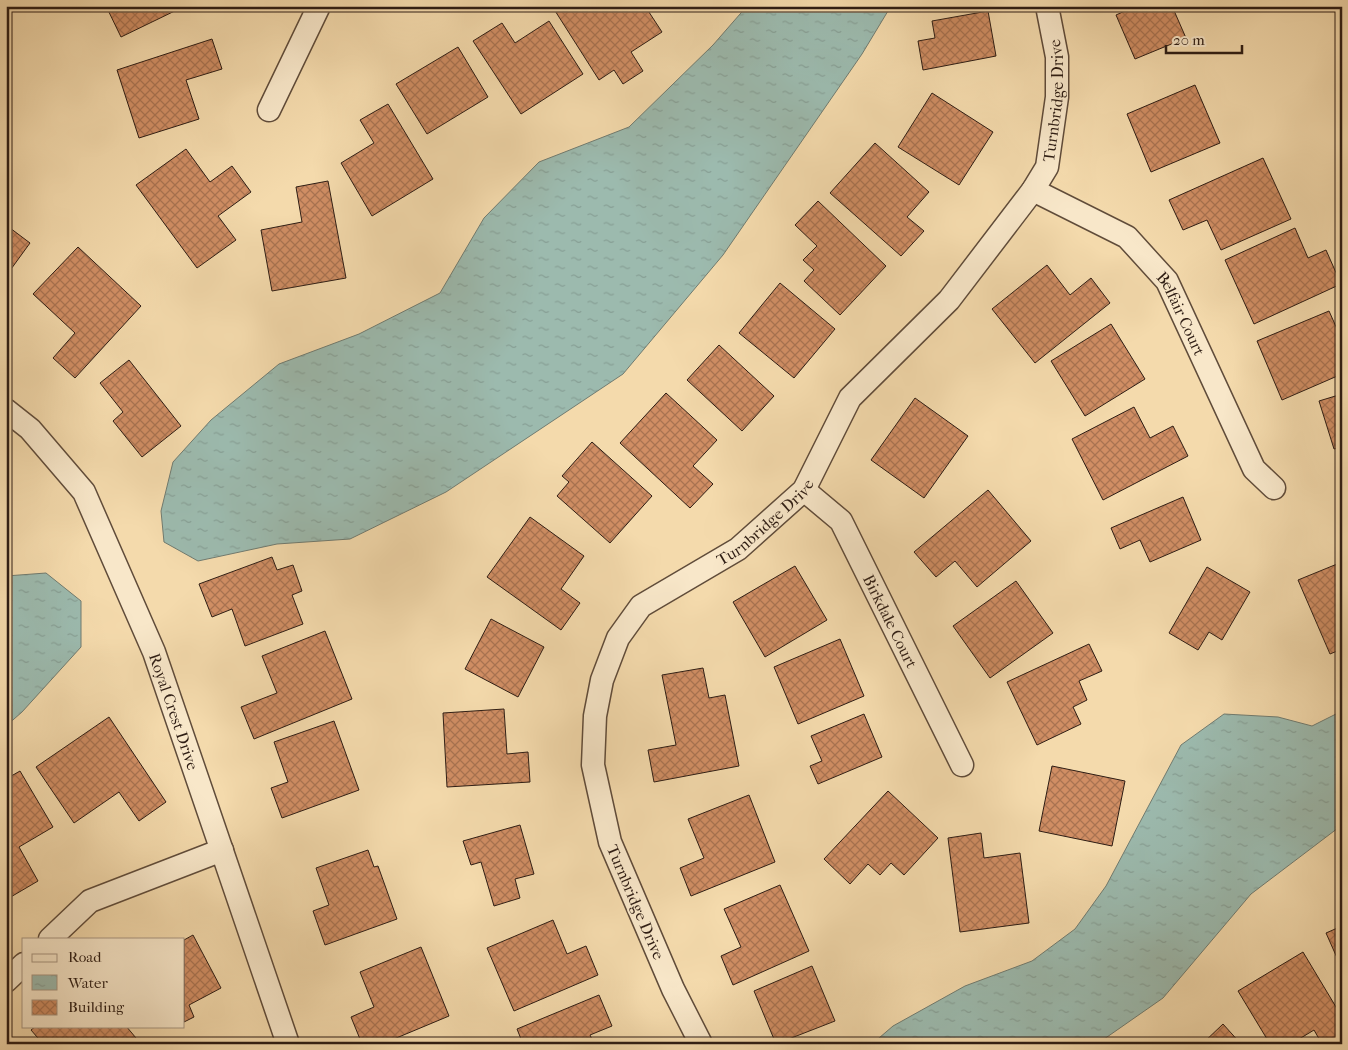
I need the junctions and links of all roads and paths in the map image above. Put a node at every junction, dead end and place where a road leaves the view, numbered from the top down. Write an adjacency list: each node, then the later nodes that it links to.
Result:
1 (320, 6): 3 (street)
2 (1047, 6): 4 (street, Turnbridge Drive)
3 (269, 110)
4 (1033, 190): 6 (street, Belfair Court); 7 (street, Turnbridge Drive)
5 (6, 410): 9 (street, Royal Crest Drive)
6 (1274, 488)
7 (804, 490): 8 (street, Birkdale Court); 14 (street, Turnbridge Drive)
8 (962, 765)
9 (222, 850): 10 (street); 13 (street, Royal Crest Drive)
10 (51, 938)
11 (22, 966): 12 (street)
12 (6, 981)
13 (288, 1044)
14 (701, 1044)

